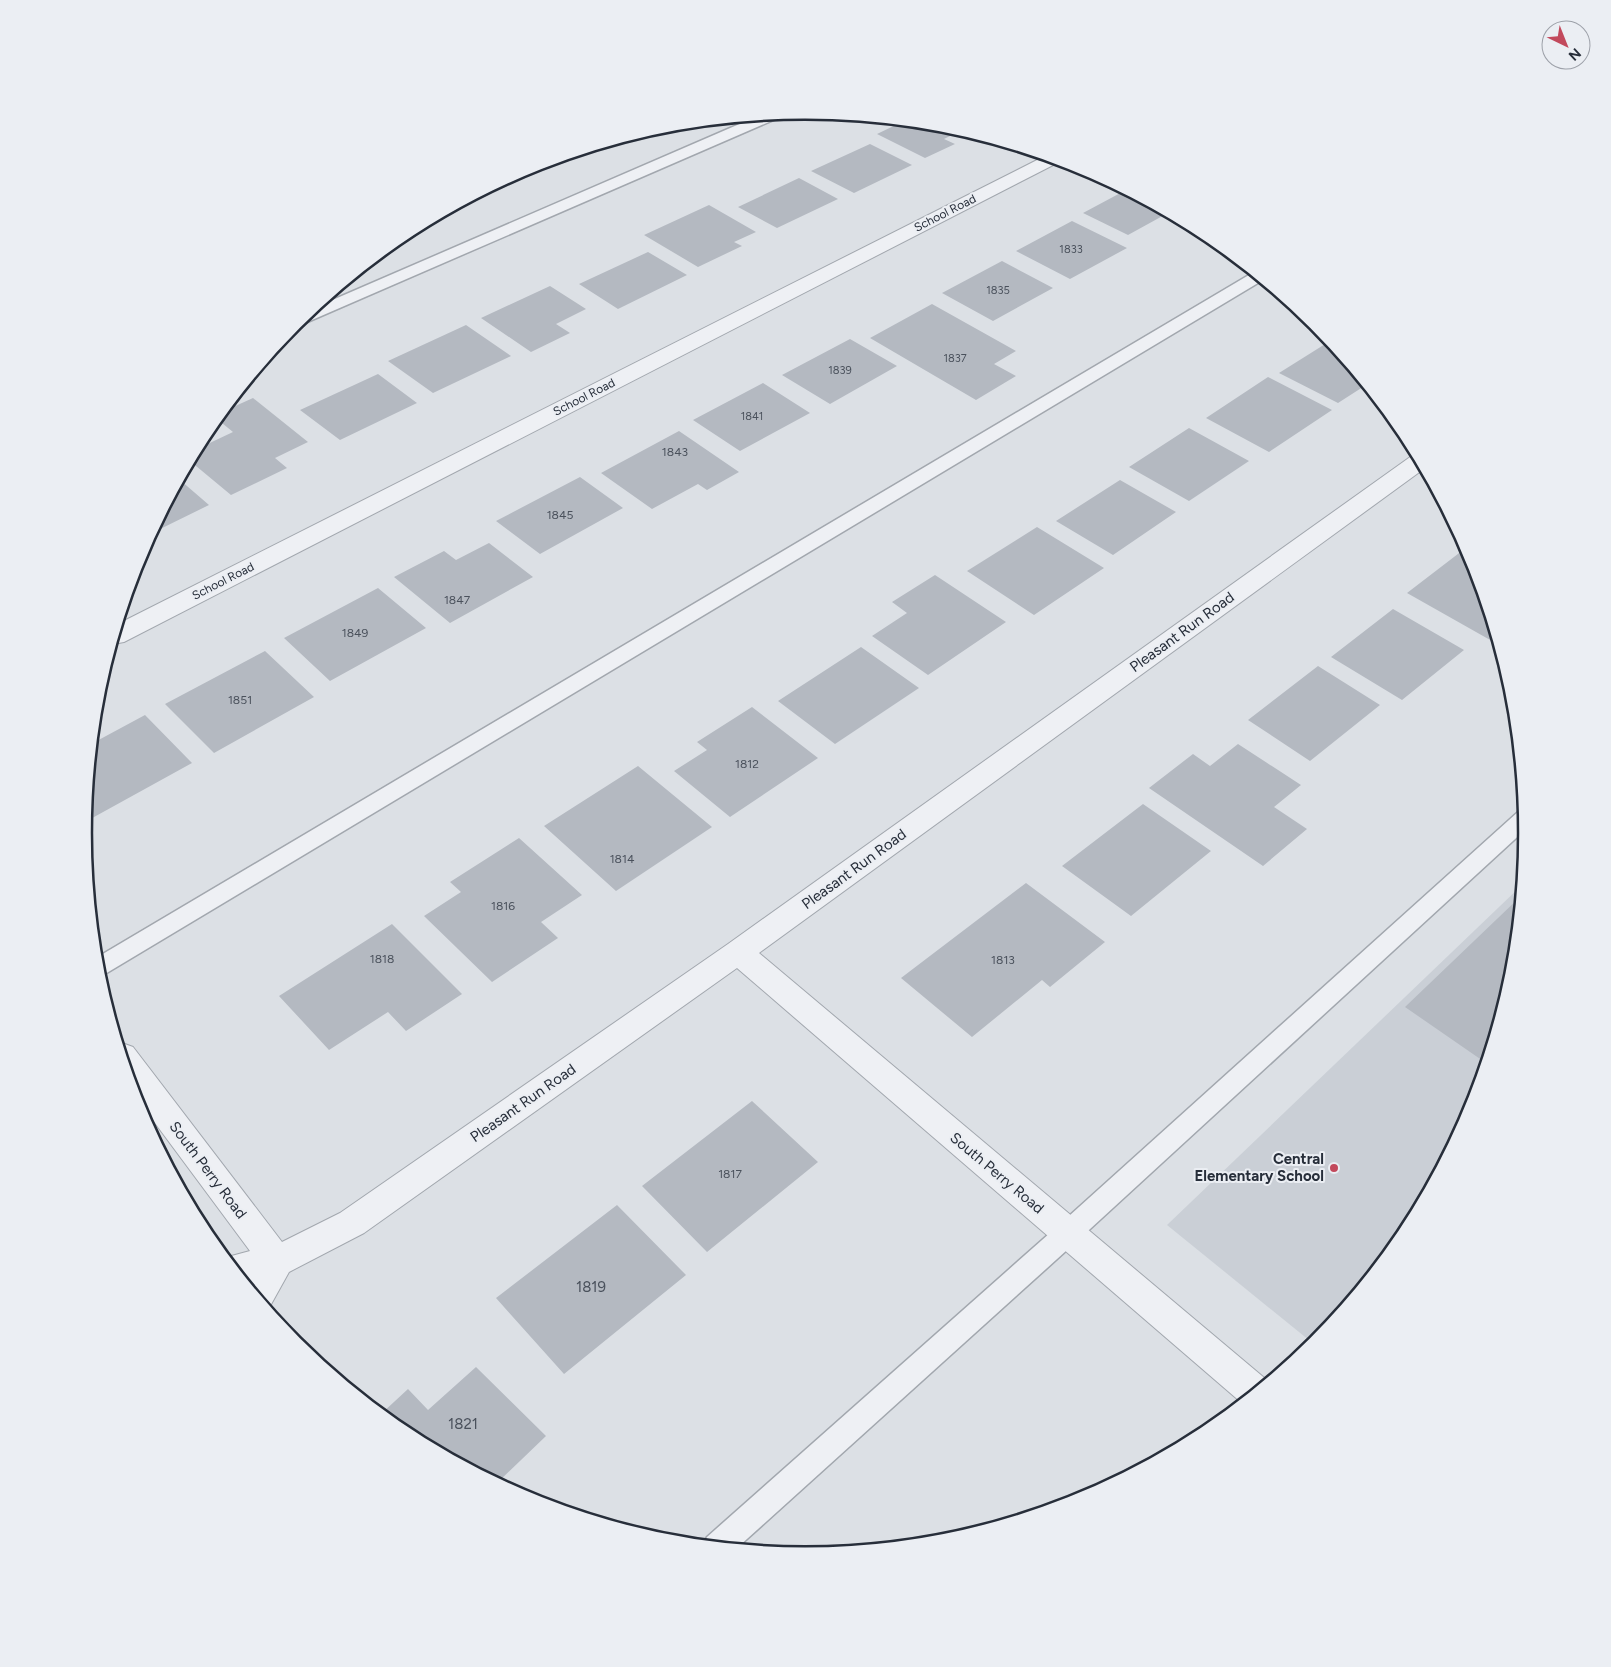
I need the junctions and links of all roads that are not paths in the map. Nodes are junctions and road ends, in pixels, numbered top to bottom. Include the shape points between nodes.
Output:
1 (756, 122) edge
2 (1046, 162) edge
3 (1253, 279) edge
4 (320, 311) edge
5 (1415, 464) edge
6 (122, 633) edge
7 (1518, 823) edge
8 (738, 952) junction
9 (105, 963) edge
10 (133, 1071) edge
11 (1068, 1233) junction
12 (276, 1261) junction
13 (240, 1268) edge
14 (260, 1293) edge
15 (1252, 1389) edge
16 (722, 1541) edge

1 - 4 lane
2 - 6 street, School Road
3 - 9 lane
5 - 8 street, Pleasant Run Road
7 - 11 lane
8 - 11 street, South Perry Road
8 - 12 street, Pleasant Run Road via 352,1223
10 - 12 street, South Perry Road
11 - 15 street, South Perry Road
11 - 16 lane
12 - 13 street, Pleasant Run Road
12 - 14 street

